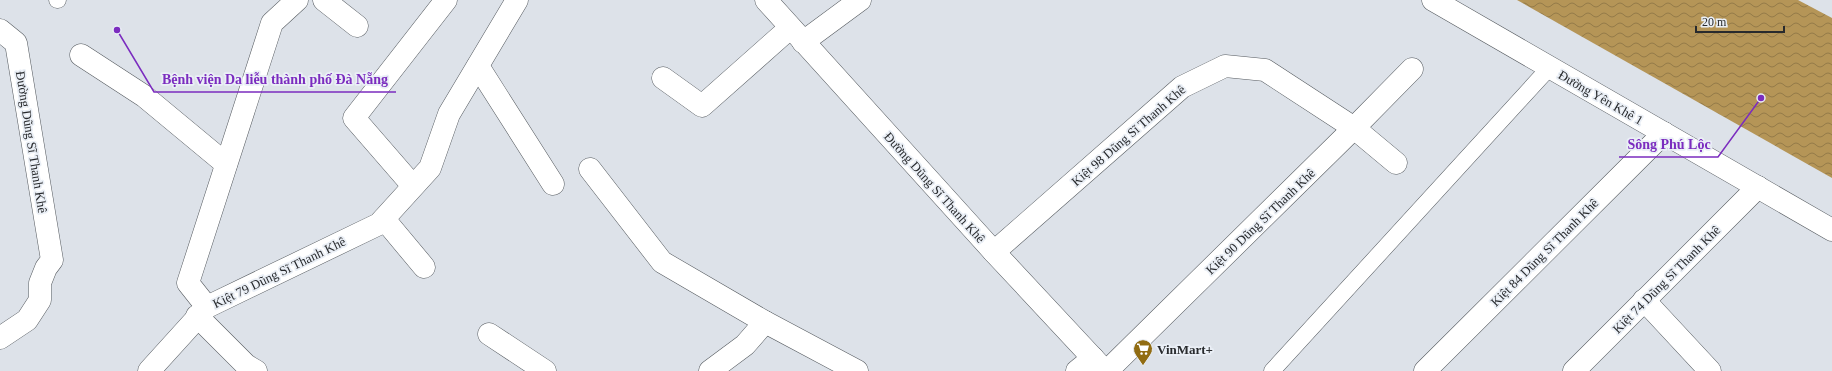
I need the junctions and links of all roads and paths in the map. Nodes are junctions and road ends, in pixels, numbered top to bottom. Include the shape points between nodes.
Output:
1 (297, 0) edge
2 (324, 0) edge
3 (446, 0) edge
4 (517, 0) edge
5 (766, 0) edge
6 (860, 0) edge
7 (1433, 0) edge
8 (357, 26) dead end
9 (0, 30) edge
10 (797, 35) junction
11 (82, 55) dead end
12 (478, 66) junction
13 (1550, 67) junction
14 (1412, 69) dead end
15 (663, 78) dead end
16 (1354, 128) junction
17 (1664, 133) junction
18 (1396, 163) dead end
19 (226, 164) junction
20 (590, 168) dead end
21 (553, 184) dead end
22 (413, 186) junction
23 (1758, 187) junction
24 (384, 218) junction
25 (1832, 230) edge
26 (994, 252) junction
27 (424, 267) dead end
28 (1644, 300) junction
29 (202, 311) junction
30 (765, 322) junction
31 (489, 334) dead end
32 (0, 338) edge
33 (1586, 367) edge
34 (1096, 368) edge
35 (149, 371) edge
36 (256, 371) edge
37 (545, 371) edge
38 (710, 371) edge
39 (857, 371) edge
40 (1272, 371) edge
41 (1425, 371) edge
42 (1710, 371) edge

1 - 19 street via 272,23
2 - 8 street
3 - 22 street via 354,118
4 - 12 street, Kiệt 79 Dũng Sĩ Thanh Khê
5 - 10 street, Đường Dũng Sĩ Thanh Khê
6 - 10 street
7 - 13 street, Đường Yên Khê 1
9 - 32 street, Đường Dũng Sĩ Thanh Khê via 16,43 52,260 40,283 40,300 27,320
10 - 15 street via 702,106
10 - 26 street, Đường Dũng Sĩ Thanh Khê
11 - 19 street via 144,96
12 - 21 street
12 - 22 street, Kiệt 79 Dũng Sĩ Thanh Khê via 449,114 430,168
13 - 17 street, Đường Yên Khê 1
13 - 40 lane
14 - 16 street, Kiệt 90 Dũng Sĩ Thanh Khê
16 - 18 street, Kiệt 98 Dũng Sĩ Thanh Khê
16 - 26 street, Kiệt 98 Dũng Sĩ Thanh Khê via 1265,70 1224,66 1182,86
16 - 34 street, Kiệt 90 Dũng Sĩ Thanh Khê
17 - 23 street, Đường Yên Khê 1
17 - 41 street, Kiệt 84 Dũng Sĩ Thanh Khê
19 - 29 street via 188,283
20 - 30 street via 662,262
22 - 24 street, Kiệt 79 Dũng Sĩ Thanh Khê
23 - 25 street, Đường Yên Khê 1
23 - 28 street, Kiệt 74 Dũng Sĩ Thanh Khê
24 - 27 street
24 - 29 street, Kiệt 79 Dũng Sĩ Thanh Khê via 378,224
26 - 34 street, Đường Dũng Sĩ Thanh Khê
28 - 33 street, Kiệt 74 Dũng Sĩ Thanh Khê
28 - 42 street
29 - 35 street, Kiệt 79 Dũng Sĩ Thanh Khê
29 - 36 street via 246,365
30 - 38 street via 744,345
30 - 39 street
31 - 37 street

